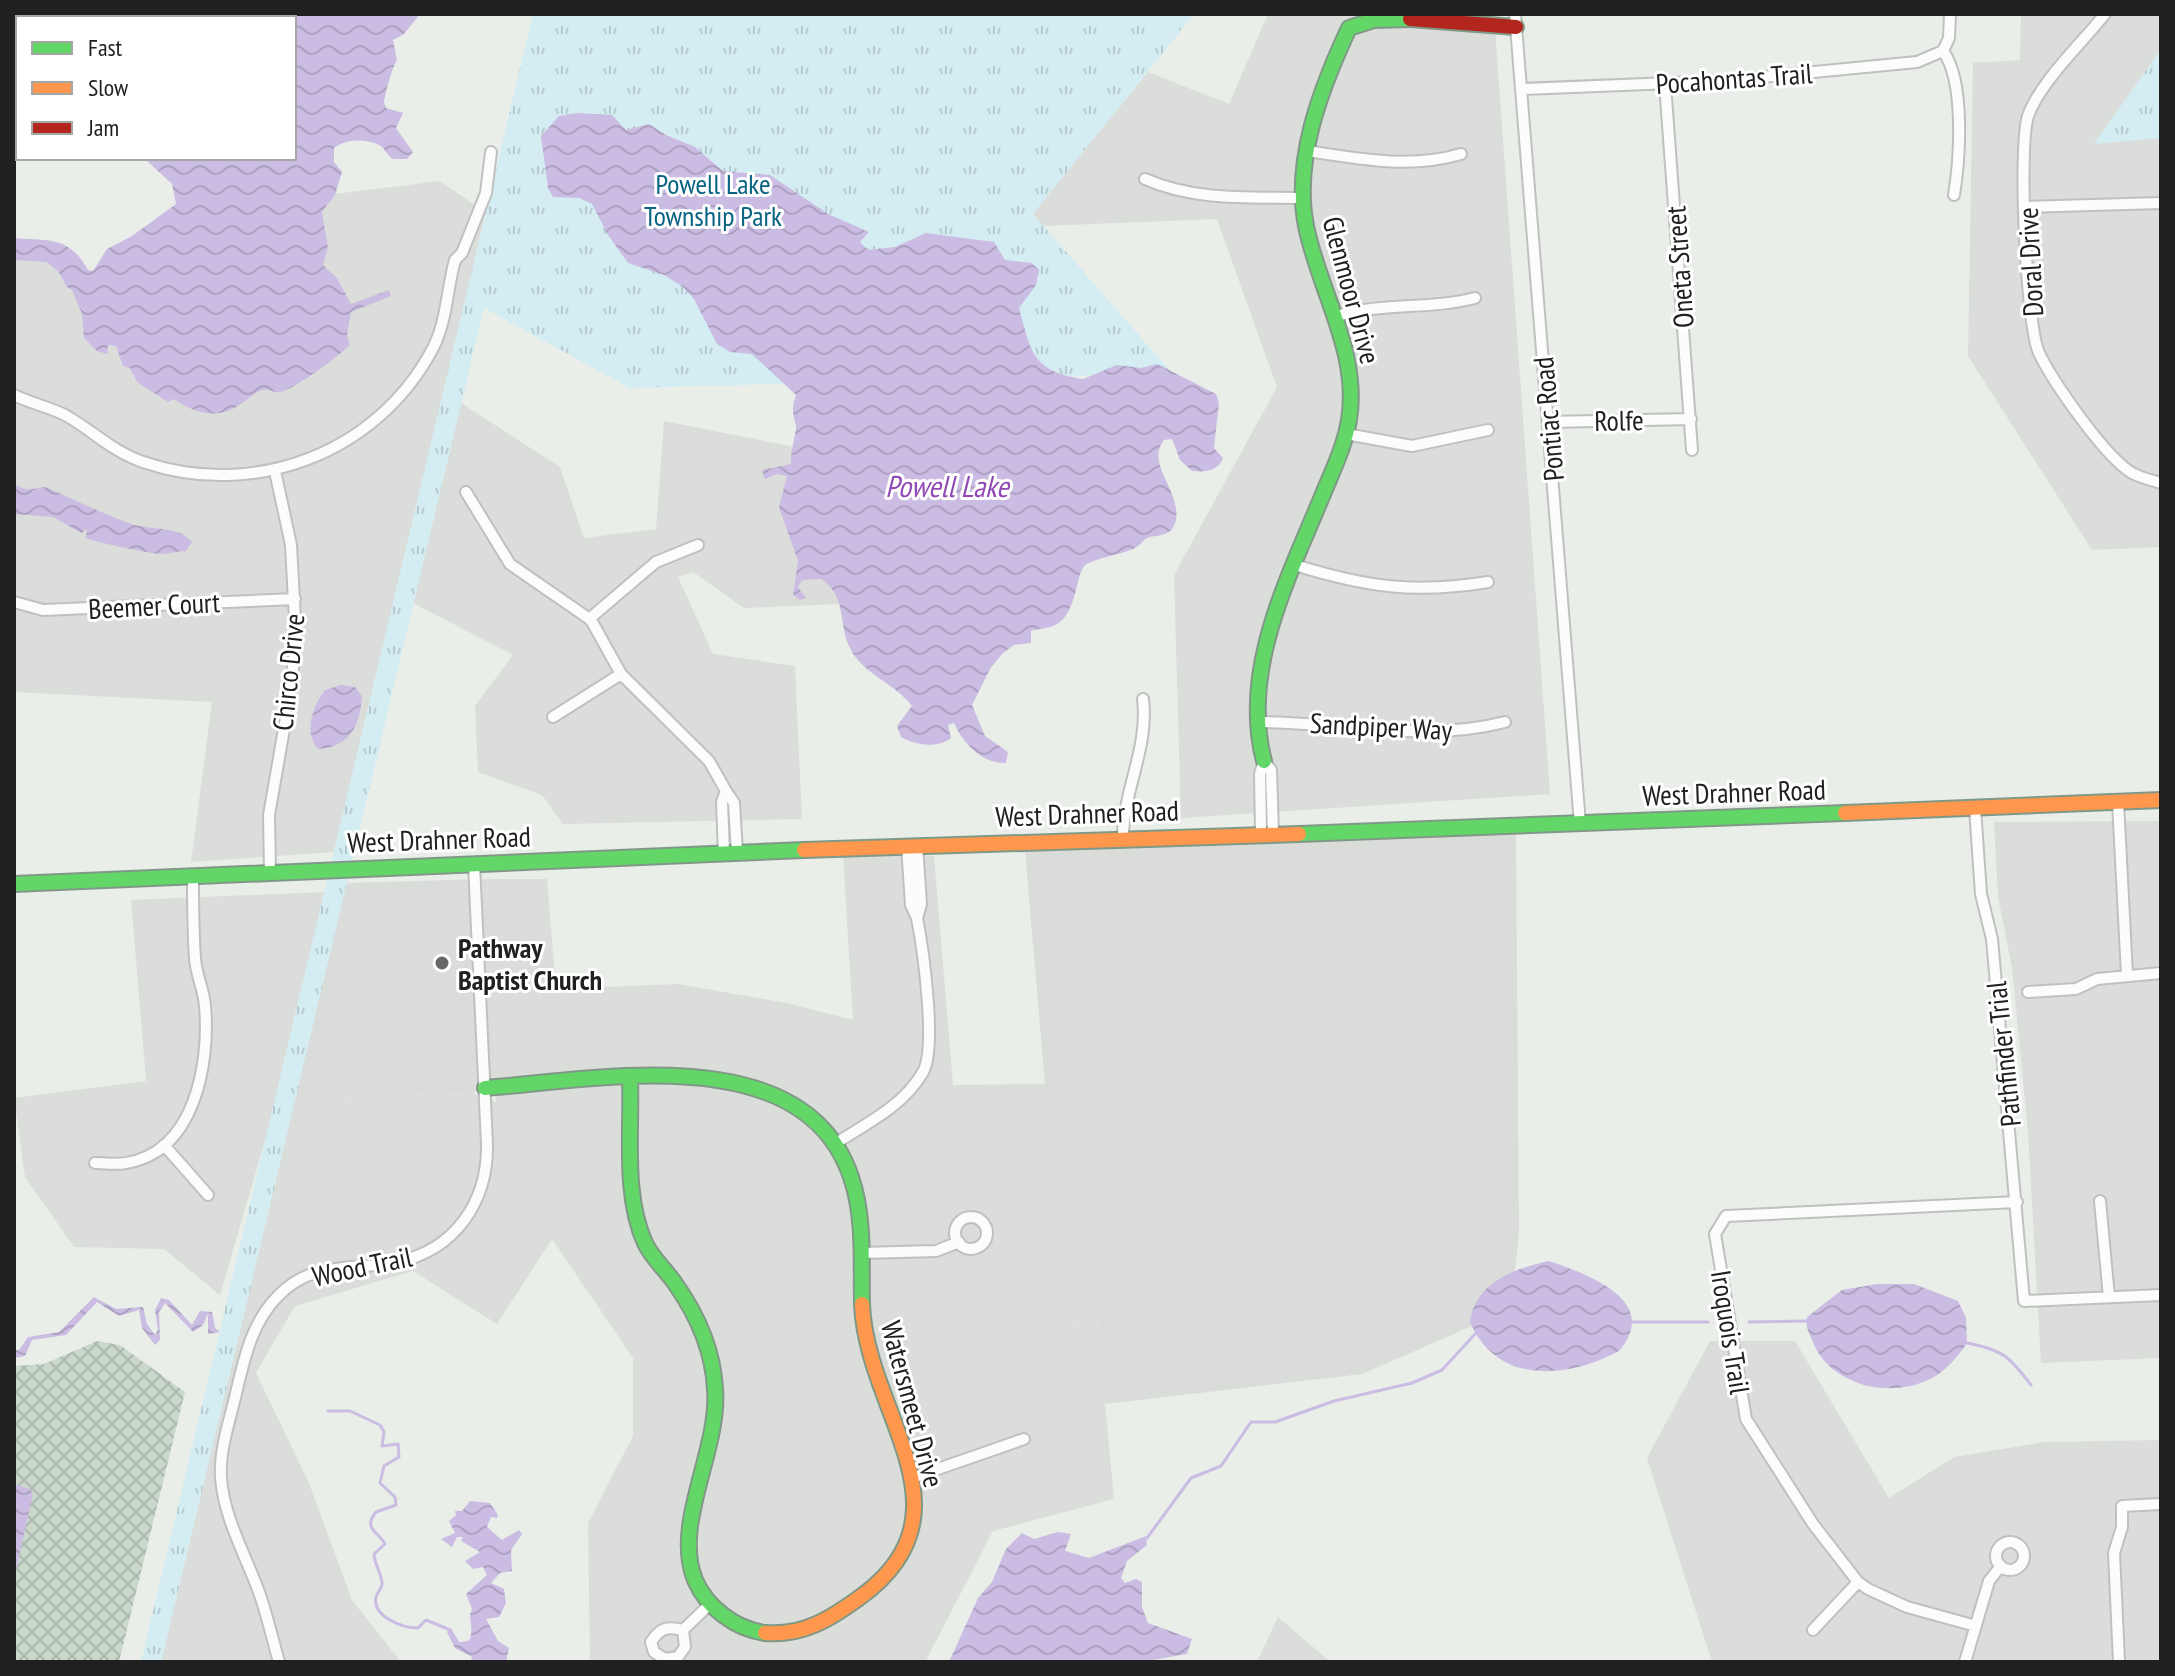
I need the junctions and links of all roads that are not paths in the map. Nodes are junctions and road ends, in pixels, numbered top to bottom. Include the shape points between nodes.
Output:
1 (1950, 14) edge
2 (2105, 14) edge
3 (1465, 17) edge
4 (1516, 20) edge
5 (1943, 51) junction
6 (1665, 84) junction
7 (1521, 89) junction
8 (1307, 151) junction
9 (491, 152) dead end
10 (1461, 154) dead end
11 (1145, 179) dead end
12 (1954, 195) dead end
13 (1302, 198) junction
14 (2161, 203) edge
15 (2026, 207) junction
16 (1475, 298) dead end
17 (1334, 317) junction
18 (14, 395) edge
19 (1691, 419) junction
20 (1548, 422) junction
21 (1488, 430) dead end
22 (1346, 434) junction
23 (1692, 450) dead end
24 (275, 471) junction
25 (2161, 483) edge
26 (466, 492) dead end
27 (698, 545) dead end
28 (1295, 565) junction
29 (1488, 582) dead end
30 (295, 599) junction
31 (14, 602) edge
32 (589, 619) junction
33 (621, 674) junction
34 (1143, 699) dead end
35 (553, 717) dead end
36 (1256, 722) junction
37 (1505, 722) dead end
38 (1264, 761) joint
39 (2161, 800) edge
40 (2118, 802) junction
41 (1975, 808) junction
42 (1580, 824) junction
43 (1267, 833) junction
44 (1123, 838) junction
45 (912, 845) junction
46 (730, 852) junction
47 (474, 864) junction
48 (270, 874) junction
49 (193, 877) junction
50 (14, 884) edge
51 (2161, 973) edge
52 (2127, 975) junction
53 (2028, 992) dead end
54 (630, 1080) junction
55 (485, 1088) junction
56 (164, 1145) junction
57 (833, 1145) junction
58 (95, 1163) dead end
59 (208, 1195) dead end
60 (2100, 1201) dead end
61 (2017, 1202) junction
62 (959, 1242) dead end
63 (861, 1253) junction
64 (2161, 1295) edge
65 (2109, 1297) junction
66 (1024, 1439) dead end
67 (912, 1478) junction
68 (2161, 1504) edge
69 (2001, 1566) dead end
70 (1858, 1582) junction
71 (709, 1605) junction
72 (1976, 1626) junction
73 (683, 1630) dead end
74 (1813, 1630) dead end
75 (279, 1662) edge
76 (1965, 1662) edge
77 (2119, 1662) edge

1 - 5 street
2 - 15 street, Doral Drive via 2028,115
3 - 4 street, Glenmoor Drive via 1477,27
3 - 8 street, Glenmoor Drive via 1363,22 1349,28
4 - 7 street, Pontiac Road
5 - 6 street, Pocahontas Trail via 1917,62
5 - 12 street via 1957,91
6 - 7 street, Pocahontas Trail
6 - 19 street, Oneta Street
7 - 20 street, Pontiac Road
8 - 10 street via 1397,162
8 - 13 street, Glenmoor Drive
9 - 24 street via 486,193 455,260 438,336 419,369 376,420 356,435 326,453
11 - 13 street via 1194,196
13 - 17 street, Glenmoor Drive
14 - 15 street
15 - 25 street, Doral Drive via 2038,351 2117,461
16 - 17 street via 1444,306 1376,307
17 - 22 street, Glenmoor Drive via 1350,370
18 - 24 street via 63,414 143,462 204,475
19 - 20 street, Rolfe
19 - 23 street, Oneta Street
20 - 42 street, Pontiac Road
21 - 22 street via 1412,446
22 - 28 street, Glenmoor Drive
24 - 30 street, Chirco Drive via 291,545
26 - 32 street via 510,564
27 - 32 street via 656,562
28 - 29 street via 1390,589
28 - 36 street, Glenmoor Drive via 1267,642
30 - 31 street, Beemer Court via 43,610
30 - 48 street, Chirco Drive via 291,689 269,815
32 - 33 street
33 - 35 street
33 - 46 street via 709,761 734,803
34 - 44 street via 1145,730 1123,812
36 - 37 street, Sandpiper Way via 1437,731
36 - 38 street, Glenmoor Drive
38 - 43 street, Glenmoor Drive via 1271,770
39 - 40 street, West Drahner Road
40 - 41 street, West Drahner Road
40 - 52 street
41 - 42 street, West Drahner Road
41 - 61 street, Pathfinder Trial
42 - 43 street, West Drahner Road
43 - 44 street, West Drahner Road
44 - 45 street, West Drahner Road
45 - 46 street, West Drahner Road
45 - 57 street via 921,904 917,918 929,1046 925,1069 891,1108
46 - 47 street, West Drahner Road
47 - 48 street, West Drahner Road
47 - 55 street, Wood Trail
48 - 49 street, West Drahner Road
49 - 50 street, West Drahner Road
49 - 56 street via 195,958 205,1006 201,1079 192,1106
51 - 52 street
52 - 53 street via 2097,979 2076,989
54 - 55 street, Watersmeet Drive
54 - 57 street, Watersmeet Drive via 747,1082 805,1114
54 - 71 street via 637,1213 645,1243 698,1319 711,1358 716,1393 713,1441 688,1540 693,1577
55 - 75 street, Wood Trail via 485,1180 470,1215 457,1230 439,1246 398,1262 327,1268 301,1279 259,1319 246,1353 221,1481
56 - 58 street via 127,1163
56 - 59 street
57 - 63 street, Watersmeet Drive via 850,1174 860,1213
60 - 65 street
61 - 65 street, Pathfinder Trial via 2024,1301
61 - 70 street, Iroquois Trail via 1726,1216 1716,1228 1746,1419 1813,1524
62 - 63 street via 936,1251
63 - 67 street, Watersmeet Drive via 864,1338
64 - 65 street
66 - 67 street
67 - 71 street, Watersmeet Drive via 915,1521 902,1557 817,1626 784,1635 758,1632
68 - 77 street via 2122,1506 2114,1553
69 - 72 street via 1989,1581
70 - 72 street, Iroquois Trail via 1907,1607
70 - 74 street
71 - 73 street
72 - 76 street

